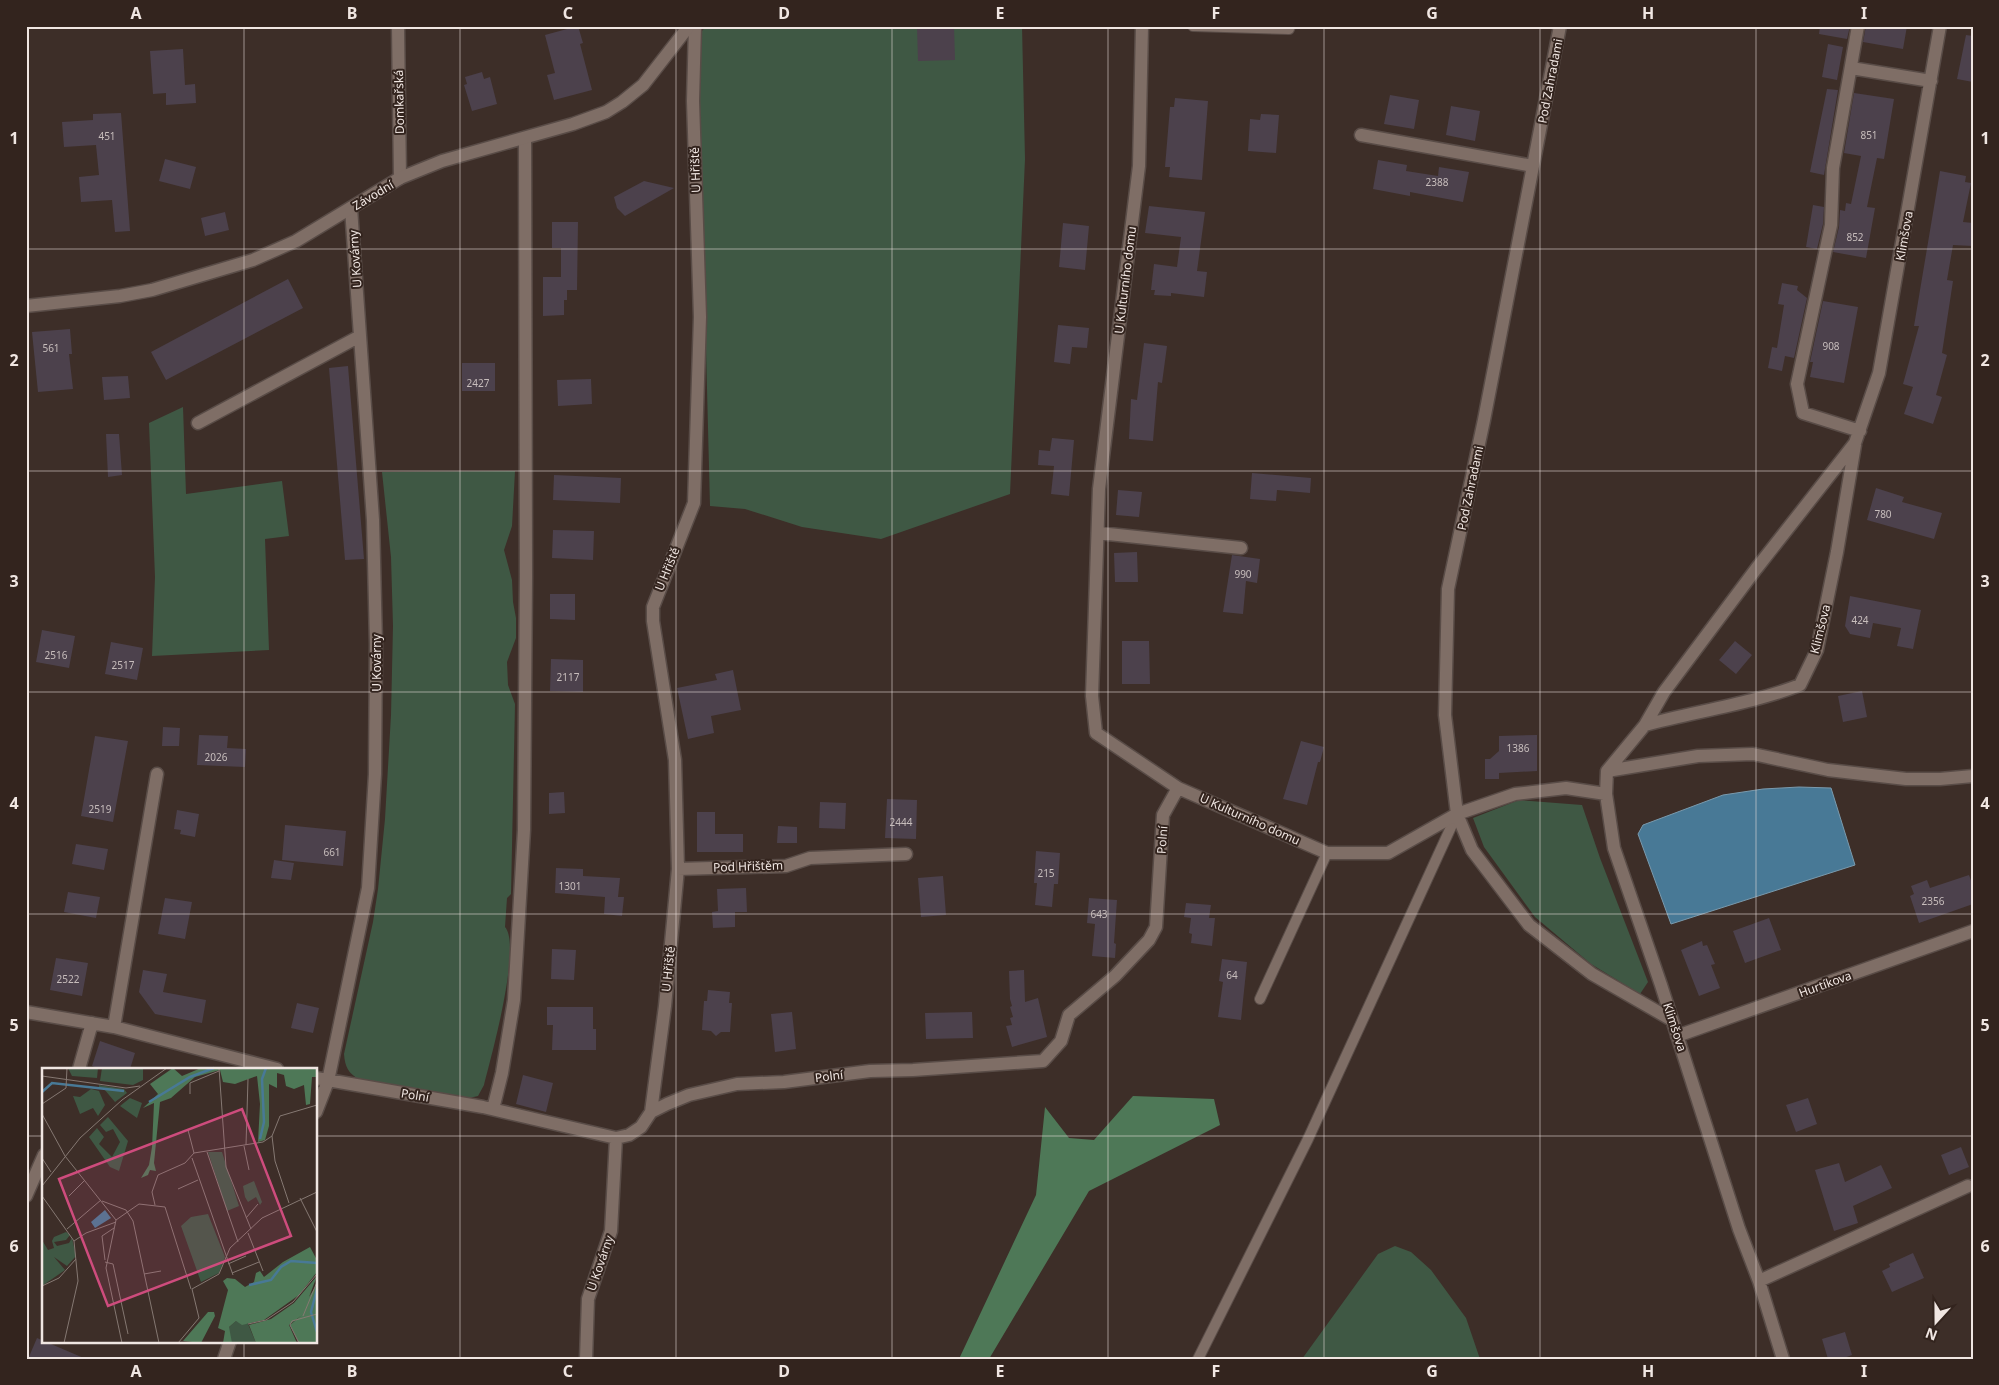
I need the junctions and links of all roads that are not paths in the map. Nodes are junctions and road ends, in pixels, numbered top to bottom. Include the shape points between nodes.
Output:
1 (398, 26) edge
2 (689, 26) edge
3 (694, 26) edge
4 (1142, 26) edge
5 (1193, 26) edge
6 (1290, 26) edge
7 (1560, 26) edge
8 (1858, 26) edge
9 (1940, 26) edge
10 (1851, 68) junction
11 (1931, 81) junction
12 (1361, 135) dead end
13 (525, 138) junction
14 (1533, 166) junction
15 (400, 178) junction
16 (351, 208) junction
17 (26, 306) edge
18 (360, 336) junction
19 (198, 423) dead end
20 (1860, 430) junction
21 (1856, 443) junction
22 (1099, 533) junction
23 (1241, 548) dead end
24 (1645, 724) junction
25 (1607, 771) junction
26 (157, 774) dead end
27 (1973, 776) edge
28 (1178, 788) junction
29 (1606, 794) junction
30 (1457, 814) junction
31 (1327, 853) junction
32 (906, 854) dead end
33 (678, 869) junction
34 (1973, 931) edge
35 (1260, 999) dead end
36 (26, 1012) edge
37 (1672, 1020) junction
38 (92, 1023) junction
39 (114, 1027) junction
40 (1677, 1036) junction
41 (79, 1068) edge
42 (273, 1068) edge
43 (322, 1080) edge
44 (318, 1101) edge
45 (493, 1109) junction
46 (651, 1112) junction
47 (616, 1138) junction
48 (42, 1160) edge
49 (1968, 1186) dead end
50 (26, 1196) edge
51 (1759, 1281) junction
52 (230, 1342) edge
53 (224, 1359) edge
54 (586, 1359) edge
55 (1198, 1359) edge
56 (1783, 1359) edge

1 - 15 street, Domkařská
2 - 13 street, Závodní via 643,85 622,102 591,119
3 - 33 street, U Hřiště via 693,101 700,317 694,502 653,607 676,760
4 - 22 street, U Kulturního domu via 1139,166 1099,489
5 - 6 lane via 1289,29
7 - 14 street, Pod Zahradami
8 - 10 street
9 - 11 street, Klimšova
10 - 11 street
10 - 20 street via 1833,168 1831,225 1797,384 1803,413
11 - 20 street, Klimšova via 1879,373
12 - 14 street
13 - 15 street, Závodní via 442,160
13 - 45 street via 524,830 514,1000
14 - 30 street, Pod Zahradami via 1448,589 1446,715
15 - 16 street, Závodní
16 - 17 street, Závodní via 274,252 206,274 120,296
16 - 18 street, U Kovárny
18 - 19 street
18 - 43 street, U Kovárny via 373,520 375,774 368,888
20 - 21 street, Klimšova
21 - 24 street, Klimšova via 1756,569 1664,692
21 - 24 street, Klimšova via 1817,650 1800,684 1771,696
22 - 23 street
22 - 28 street, U Kulturního domu via 1092,696 1096,733
24 - 25 street, Klimšova
25 - 27 street via 1698,756 1753,754 1828,770 1898,778
25 - 29 street, Klimšova
26 - 39 street
28 - 31 street, U Kulturního domu
28 - 46 street, Polní via 1163,816 1156,927 1149,940 1115,976 1069,1015 1061,1041 1043,1061 870,1071 784,1082 737,1084 689,1096
29 - 30 street, U Kulturního domu via 1566,788 1515,794
29 - 37 street, Klimšova via 1614,848
30 - 31 street, U Kulturního domu via 1388,853
30 - 37 street, Pod Zahradami via 1472,850 1529,925 1592,974
30 - 55 lane via 1308,1140
31 - 35 lane
32 - 33 street, Pod Hřištěm via 810,858 786,866
33 - 46 street, U Hřiště
34 - 40 street, Hurtíkova
36 - 38 street
37 - 40 street, Klimšova
38 - 39 street
38 - 41 street
39 - 42 street
40 - 51 street, Klimšova via 1739,1230
43 - 44 street, U Kovárny
43 - 45 street, Polní
45 - 47 street, Polní
46 - 47 street, Polní via 641,1127
47 - 54 street, U Kovárny via 611,1231 588,1299
48 - 50 street
49 - 51 street
51 - 56 street, Klimšova
52 - 53 street

